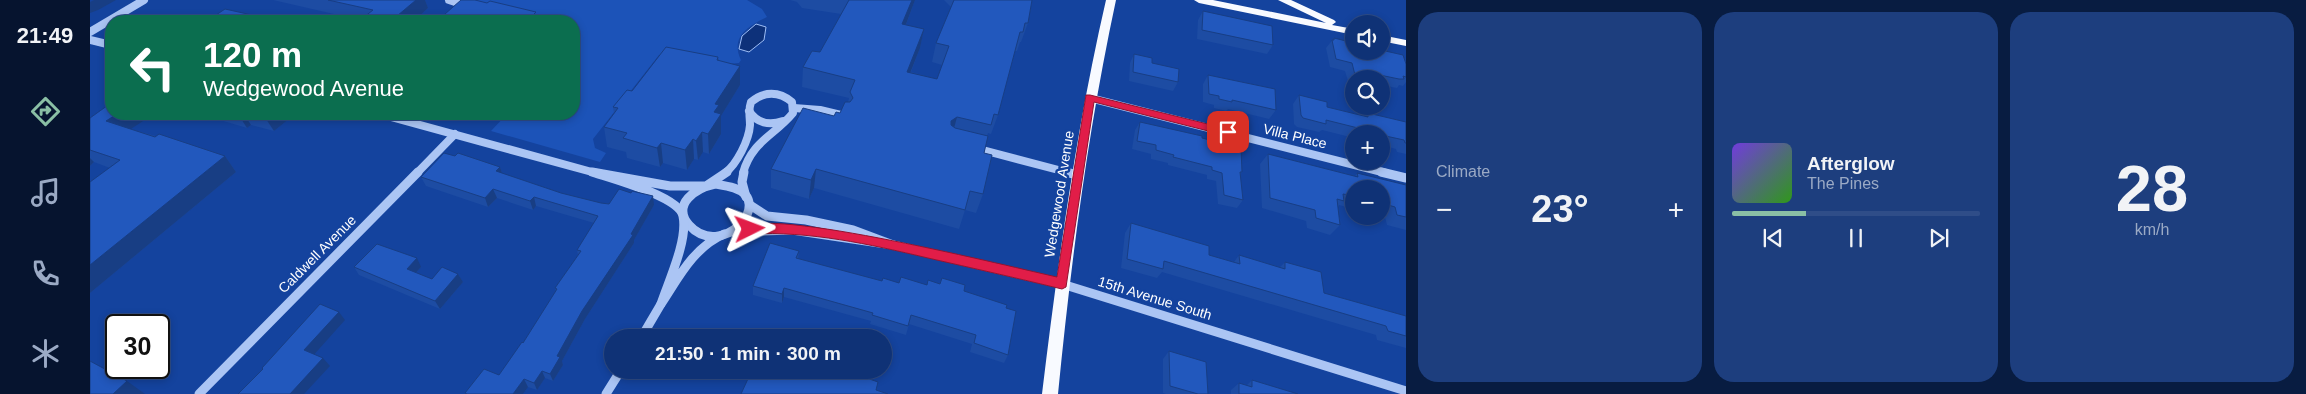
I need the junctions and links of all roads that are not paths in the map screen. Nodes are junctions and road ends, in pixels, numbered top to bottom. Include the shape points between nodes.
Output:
1 (144, 0) edge
2 (449, 0) edge
3 (1111, 0) edge
4 (1200, 0) edge
5 (1283, 0) edge
6 (467, 3) edge
7 (457, 10) edge
8 (119, 15) edge
9 (105, 23) edge
10 (1345, 28) edge
11 (1345, 30) edge
12 (90, 32) edge
13 (90, 40) edge
14 (1390, 40) edge
15 (1406, 43) edge
16 (105, 44) edge
17 (1090, 98) junction
18 (749, 108) junction
19 (794, 108) junction
20 (845, 116) edge
21 (789, 118) junction
22 (402, 120) edge
23 (455, 134) junction
24 (970, 146) edge
25 (592, 172) junction
26 (1078, 175) junction
27 (1406, 178) edge
28 (706, 186) junction
29 (748, 202) junction
30 (684, 214) junction
31 (728, 233) junction
32 (893, 245) junction
33 (1062, 284) junction
34 (661, 304) junction
35 (646, 329) edge
36 (615, 379) edge
37 (1406, 391) edge
38 (199, 394) edge
39 (606, 394) edge
40 (1050, 394) edge

1 - 8 street
2 - 6 street
3 - 17 main road, Wedgewood Avenue
4 - 11 main road
5 - 10 main road
6 - 7 street
9 - 12 street
13 - 16 street
14 - 15 main road
17 - 26 main road, Wedgewood Avenue
17 - 27 street, Villa Place
18 - 19 street via 754,99 764,94 778,94 790,100
18 - 21 street via 753,117 766,123 780,123
18 - 28 street via 750,126 742,151 729,170
19 - 20 street
19 - 21 street
21 - 29 street via 762,140 748,161 741,185
22 - 23 street
23 - 25 street
23 - 38 street, Caldwell Avenue
24 - 26 street
25 - 28 street via 670,186
25 - 30 street via 662,196 676,204
26 - 33 main road, Wedgewood Avenue
28 - 29 street via 732,187
28 - 30 street via 689,196 684,204
29 - 31 street via 750,212 745,222
29 - 32 street, 15th Avenue South via 767,216 853,230
30 - 31 street via 697,230 710,235
30 - 34 street via 682,247
31 - 32 street, 15th Avenue South via 764,228 795,229
31 - 34 street via 711,239 698,250
32 - 33 street, 15th Avenue South
33 - 37 street, 15th Avenue South
33 - 40 main road, Wedgewood Avenue
34 - 35 street
36 - 39 street

